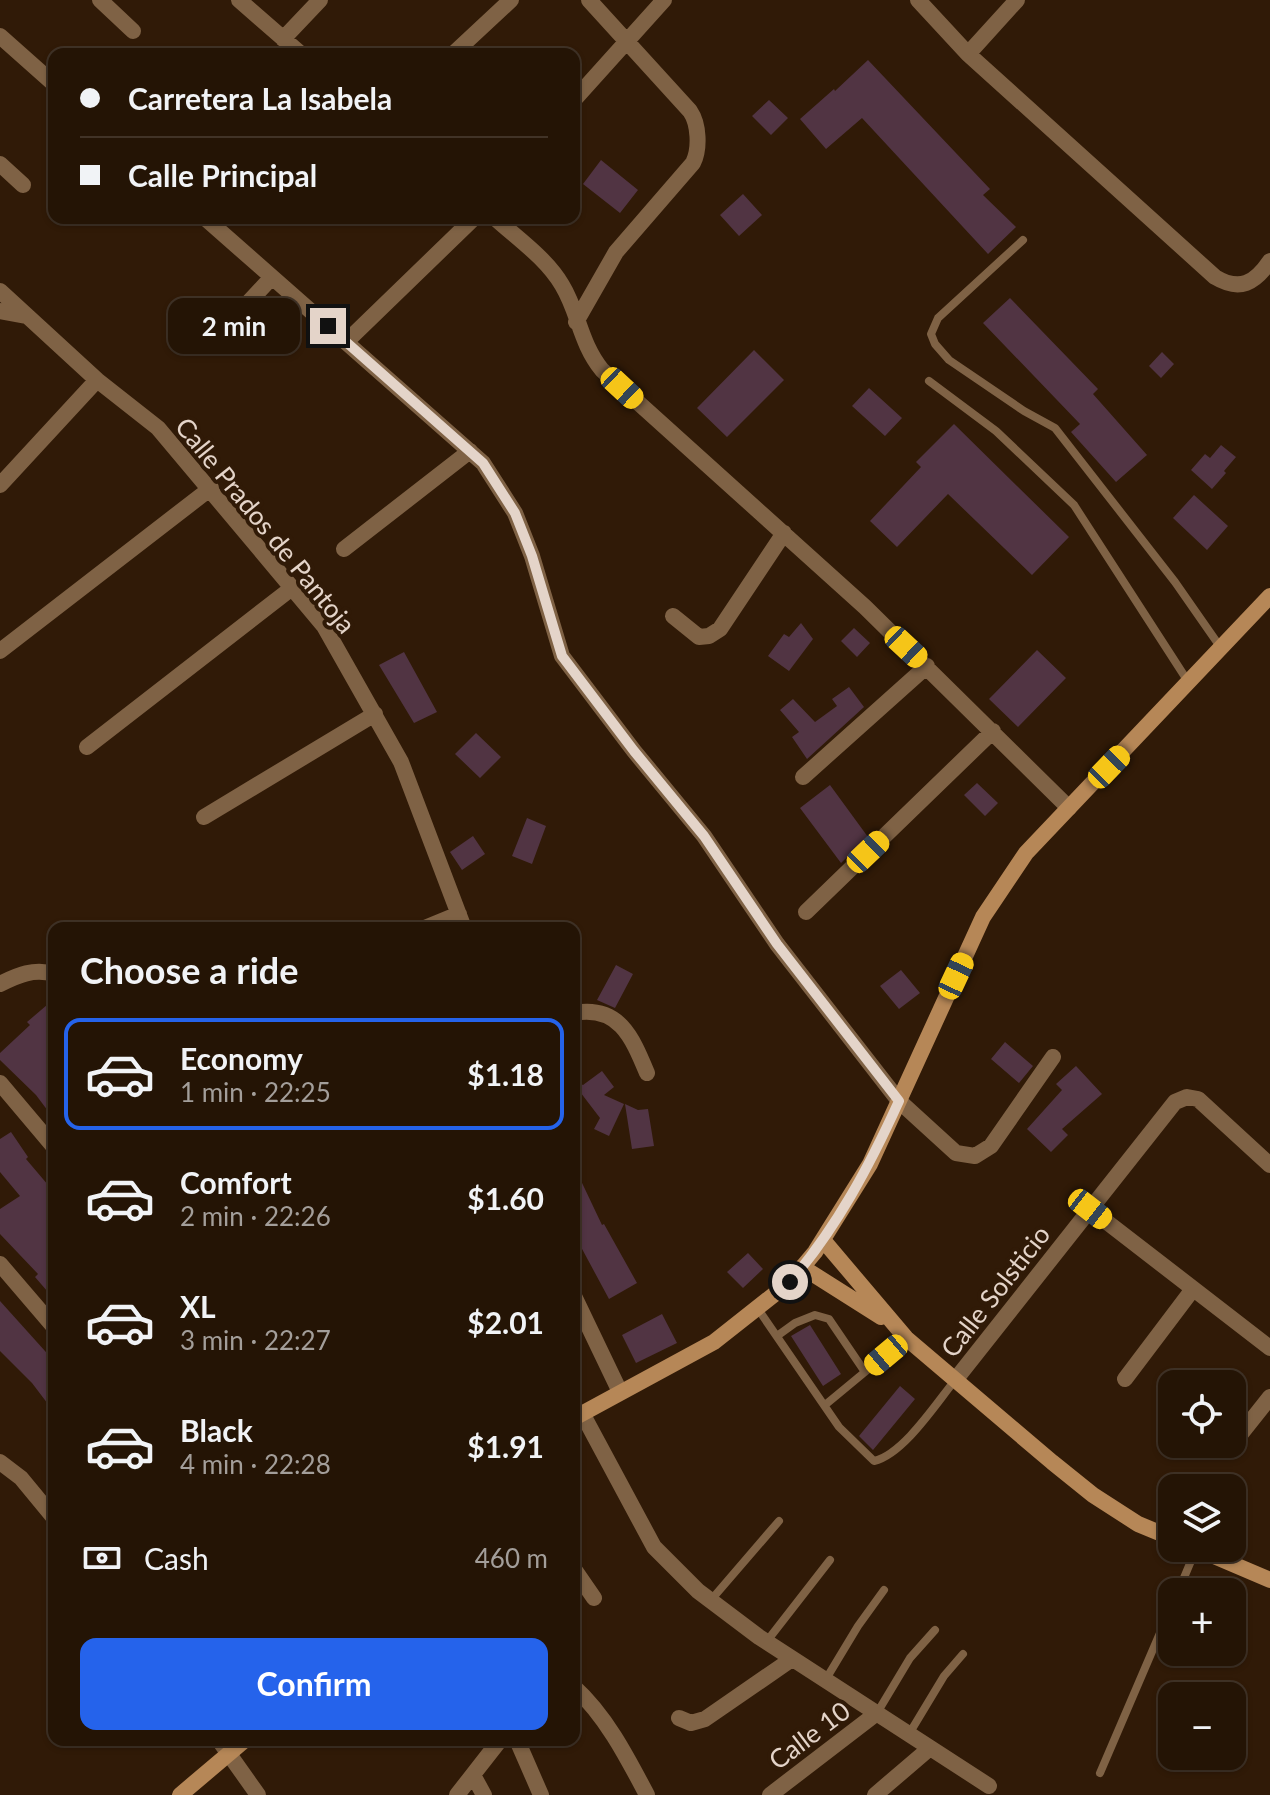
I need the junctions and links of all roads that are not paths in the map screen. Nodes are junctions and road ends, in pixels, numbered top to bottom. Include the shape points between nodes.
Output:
1 (100, 0) edge
2 (239, 0) edge
3 (320, 0) edge
4 (511, 0) edge
5 (589, 0) edge
6 (664, 0) edge
7 (918, 0) edge
8 (1017, 0) edge
9 (133, 31) dead end
10 (0, 36) edge
11 (283, 39) junction
12 (627, 41) junction
13 (294, 48) edge
14 (459, 48) edge
15 (968, 54) junction
16 (48, 79) edge
17 (580, 93) edge
18 (0, 164) edge
19 (23, 185) dead end
20 (212, 224) edge
21 (468, 224) edge
22 (502, 224) edge
23 (1023, 240) dead end
24 (1270, 261) edge
25 (272, 277) junction
26 (0, 291) edge
27 (0, 311) edge
28 (28, 317) junction
29 (576, 322) junction
30 (346, 342) junction
31 (207, 347) dead end
32 (97, 380) junction
33 (929, 381) dead end
34 (470, 451) junction
35 (1, 481) edge
36 (211, 488) junction
37 (784, 533) junction
38 (344, 549) dead end
39 (292, 588) junction
40 (1270, 596) edge
41 (673, 616) dead end
42 (1222, 649) junction
43 (0, 651) edge
44 (927, 666) junction
45 (1190, 683) junction
46 (375, 714) junction
47 (993, 731) junction
48 (87, 747) dead end
49 (803, 777) dead end
50 (1069, 808) junction
51 (204, 817) dead end
52 (806, 912) dead end
53 (462, 921) edge
54 (48, 972) edge
55 (0, 984) edge
56 (580, 1012) edge
57 (1053, 1057) dead end
58 (647, 1073) dead end
59 (0, 1083) edge
60 (899, 1101) junction
61 (48, 1140) edge
62 (1270, 1165) edge
63 (1090, 1209) junction
64 (823, 1240) junction
65 (0, 1264) edge
66 (802, 1267) junction
67 (1193, 1289) junction
68 (580, 1309) edge
69 (758, 1309) junction
70 (48, 1320) edge
71 (901, 1332) junction
72 (777, 1336) junction
73 (1270, 1348) edge
74 (865, 1372) junction
75 (956, 1379) junction
76 (1125, 1379) dead end
77 (620, 1392) junction
78 (1270, 1397) edge
79 (825, 1405) junction
80 (580, 1415) edge
81 (580, 1419) edge
82 (1246, 1427) edge
83 (0, 1462) edge
84 (48, 1511) edge
85 (779, 1521) dead end
86 (1158, 1532) edge
87 (830, 1560) dead end
88 (1228, 1562) edge
89 (580, 1578) edge
90 (1270, 1580) edge
91 (884, 1590) dead end
92 (594, 1598) dead end
93 (711, 1601) junction
94 (935, 1630) dead end
95 (1158, 1638) edge
96 (766, 1642) junction
97 (963, 1654) dead end
98 (792, 1659) junction
99 (825, 1680) junction
100 (580, 1692) edge
101 (877, 1713) junction
102 (679, 1718) dead end
103 (909, 1734) junction
104 (223, 1746) edge
105 (238, 1746) edge
106 (495, 1746) edge
107 (520, 1746) edge
108 (930, 1748) junction
109 (229, 1754) junction
110 (1100, 1773) dead end
111 (473, 1775) junction
112 (180, 1795) edge
113 (258, 1795) edge
114 (457, 1795) edge
115 (484, 1795) edge
116 (541, 1795) edge
117 (647, 1795) edge
118 (770, 1795) edge
119 (875, 1795) edge
120 (970, 1795) edge

1 - 9 street
2 - 11 street
3 - 11 street
4 - 14 street
5 - 12 street
6 - 12 street
7 - 15 street
8 - 15 street
10 - 16 street
11 - 13 street
12 - 17 street
12 - 29 street via 694,116 697,154 616,252
15 - 24 street via 1215,277 1239,285 1252,280
18 - 19 street
20 - 25 street
21 - 30 street
22 - 29 street via 551,267
23 - 42 lane via 938,318 931,334 935,344 949,360 1055,428
25 - 30 street
25 - 31 street
26 - 28 street, Calle Prados de Pantoja
27 - 28 street
28 - 32 street, Calle Prados de Pantoja
29 - 37 street via 602,370
30 - 34 street
32 - 35 street
32 - 36 street, Calle Prados de Pantoja via 158,428
33 - 45 lane via 996,431 1074,505
34 - 38 street
34 - 60 street via 515,513 562,656 704,836 777,944
36 - 39 street, Calle Prados de Pantoja
36 - 43 street
37 - 41 street via 720,629 699,637
37 - 44 street
39 - 46 street, Calle Prados de Pantoja via 324,626
39 - 48 street
40 - 42 main road
42 - 45 main road
44 - 47 street
44 - 49 street
45 - 50 main road
46 - 51 street
46 - 53 street, Calle Prados de Pantoja via 401,762
47 - 50 street
47 - 52 street
50 - 60 main road via 1026,853 983,917
54 - 55 street via 39,970
56 - 58 street via 593,1010 619,1022
57 - 60 street via 991,1146 975,1156 956,1153
59 - 61 street
60 - 64 main road via 870,1164
62 - 63 street, Calle Solsticio via 1210,1108 1187,1097 1175,1102
63 - 67 street
63 - 75 street, Calle Solsticio
64 - 66 main road
64 - 71 main road
65 - 70 street
66 - 69 main road
66 - 71 main road
67 - 73 street
67 - 76 street
68 - 77 street
69 - 72 lane
69 - 77 main road via 714,1342
71 - 74 lane
71 - 75 main road
72 - 74 lane via 815,1315 829,1319
72 - 79 lane
74 - 79 lane
75 - 79 lane via 915,1430 874,1461
75 - 86 main road via 1093,1495
77 - 80 main road
78 - 82 street
81 - 93 street via 654,1547
83 - 84 street
85 - 93 lane
87 - 96 lane
88 - 90 main road
89 - 92 street
91 - 99 lane
93 - 96 street
94 - 101 lane via 910,1658
95 - 110 lane
96 - 98 street
97 - 103 lane
98 - 99 street
98 - 102 street via 705,1719 691,1723
99 - 101 street
100 - 117 street via 608,1727
101 - 103 street
101 - 118 street, Calle 10
103 - 108 street
104 - 109 street
105 - 109 main road
106 - 111 street
107 - 116 street
108 - 119 street
108 - 120 street via 986,1784
109 - 112 main road
109 - 113 street
111 - 114 street
111 - 115 street

